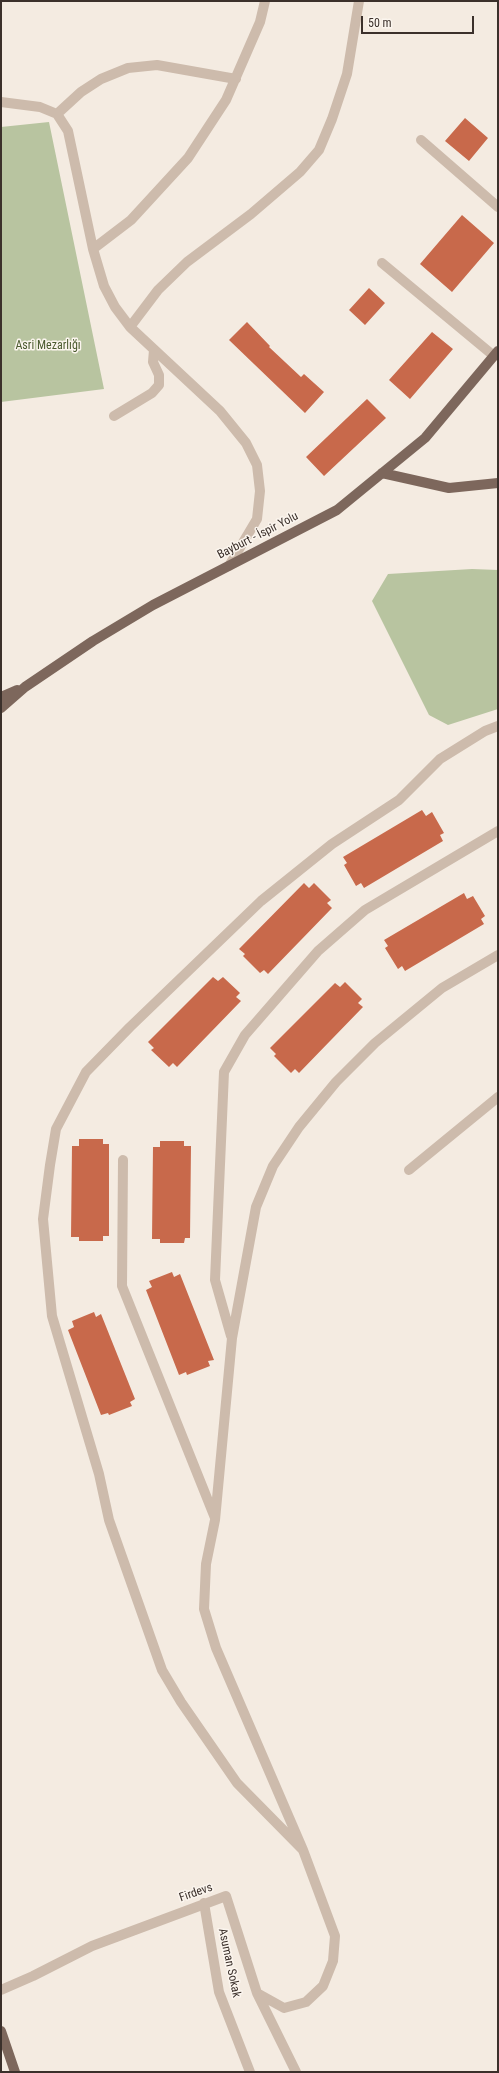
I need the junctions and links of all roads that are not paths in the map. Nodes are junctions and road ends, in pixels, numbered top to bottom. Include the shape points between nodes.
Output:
1 (265, 1) edge
2 (359, 1) edge
3 (236, 79) junction
4 (1, 102) edge
5 (57, 114) junction
6 (421, 140) dead end
7 (498, 207) edge
8 (93, 249) junction
9 (382, 263) dead end
10 (130, 327) junction
11 (154, 350) junction
12 (496, 354) edge
13 (114, 416) dead end
14 (382, 474) junction
15 (498, 483) edge
16 (229, 566) junction
17 (25, 687) junction
18 (1, 697) edge
19 (1, 708) edge
20 (498, 726) edge
21 (498, 831) edge
22 (498, 955) edge
23 (498, 1097) edge
24 (123, 1160) dead end
25 (409, 1170) dead end
26 (232, 1338) junction
27 (215, 1520) junction
28 (303, 1850) junction
29 (204, 1903) junction
30 (1, 1990) edge
31 (257, 1993) junction
32 (1, 2031) edge
33 (15, 2072) edge
34 (250, 2072) edge
35 (296, 2072) edge

1 - 3 street via 260,22
2 - 10 street via 347,74 319,150 300,172 273,195 187,262 158,290
3 - 5 street via 157,65 128,68 101,79 81,92
3 - 8 street via 226,100 188,158 131,220
4 - 5 street via 40,107
5 - 8 street via 68,131
6 - 7 street
8 - 10 street via 104,286
9 - 12 street
10 - 11 street
11 - 13 street via 153,362 159,375 159,385 152,393
11 - 16 street via 220,411 246,443 257,466 260,491 257,519
12 - 14 main road, Bayburt - İspir Yolu via 425,438
14 - 15 main road via 449,488
14 - 16 main road, Bayburt - İspir Yolu via 337,510
16 - 17 main road, Bayburt - İspir Yolu via 153,605 93,641
17 - 18 main road
17 - 19 main road, Bayburt - İspir Yolu
20 - 28 street via 485,731 440,759 399,800 332,844 261,901 86,1072 56,1129 52,1150 43,1219 52,1316 110,1520 159,1663 180,1702 237,1783
21 - 26 street via 365,910 318,951 245,1035 224,1072 215,1280
22 - 26 street via 442,988 376,1044 336,1082 299,1127 273,1166 256,1207
23 - 25 street
24 - 27 street via 122,1286
26 - 27 street
27 - 28 street via 206,1564 204,1609 216,1648
28 - 31 street via 335,1936 333,1961 323,1986 306,2002 284,2008
29 - 30 street, Firdevs via 92,1946
29 - 31 street, Firdevs via 226,1896
29 - 34 street, Asuman Sokak via 219,1992
31 - 35 street, Firdevs
32 - 33 main road

